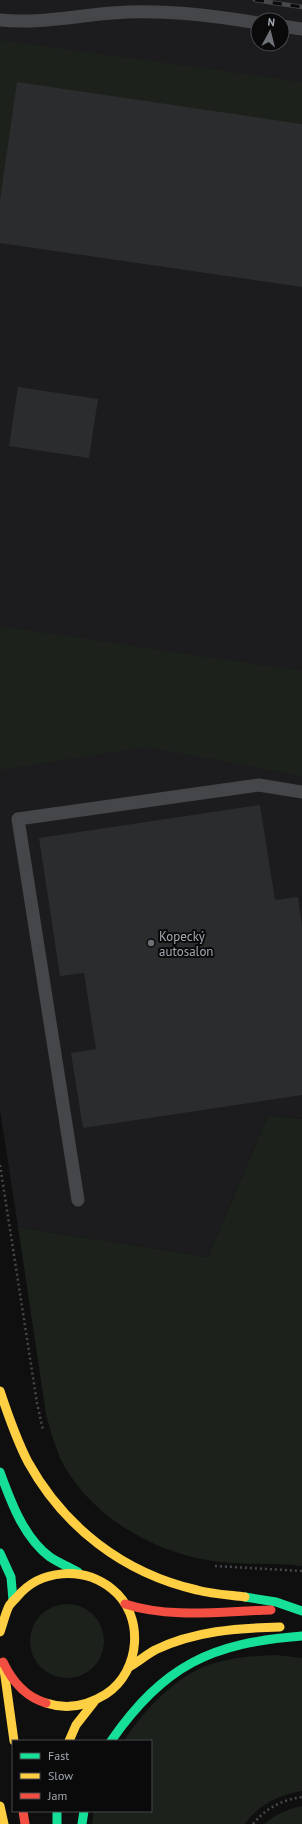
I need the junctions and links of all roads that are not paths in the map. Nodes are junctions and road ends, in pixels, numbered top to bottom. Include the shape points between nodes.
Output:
1 (0, 20) edge
2 (250, 22) edge
3 (290, 27) edge
4 (302, 29) edge
5 (302, 792) edge
6 (78, 1200) dead end
7 (0, 1391) edge
8 (0, 1472) edge
9 (0, 1553) edge
10 (81, 1573) junction
11 (13, 1600) junction
12 (125, 1604) junction
13 (302, 1611) edge
14 (302, 1616) edge
15 (294, 1627) edge
16 (0, 1632) edge
17 (302, 1636) edge
18 (0, 1650) edge
19 (4, 1662) junction
20 (129, 1667) junction
21 (94, 1702) junction
22 (14, 1740) edge
23 (68, 1740) edge
24 (112, 1740) edge
25 (0, 1806) edge
26 (23, 1812) edge
27 (57, 1812) edge
28 (84, 1812) edge
29 (4, 1824) edge
30 (25, 1824) edge
31 (57, 1824) edge
32 (82, 1824) edge

1 - 2 lane via 54,20 113,13 194,13
3 - 4 lane
5 - 6 lane via 259,784 18,819
7 - 13 main road via 18,1442 43,1489 57,1508 91,1540 134,1568 176,1585 276,1600
8 - 10 main road via 11,1500 35,1539 51,1557
9 - 11 main road via 11,1577
10 - 11 main road via 55,1573 43,1577 31,1582
10 - 12 main road via 106,1584
11 - 16 main road via 6,1611
12 - 14 main road via 167,1613 268,1610
12 - 20 main road via 132,1619 135,1635 134,1652
15 - 20 main road via 238,1629 189,1637 157,1649
17 - 24 main road via 226,1649 191,1663 159,1685 143,1700
18 - 19 main road
19 - 21 main road via 10,1677 33,1698 63,1707
19 - 22 main road
20 - 21 main road via 115,1688
21 - 23 main road via 76,1725
25 - 29 main road
26 - 30 main road
27 - 31 main road
28 - 32 main road

